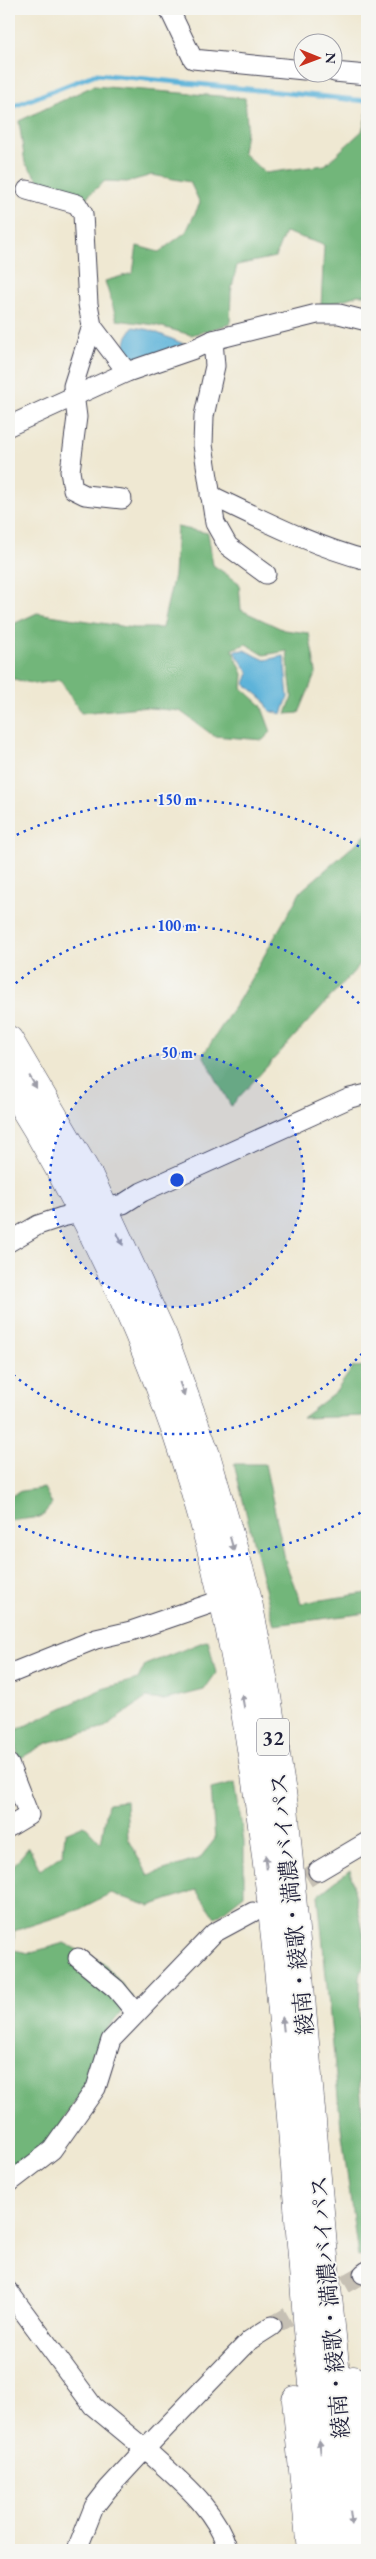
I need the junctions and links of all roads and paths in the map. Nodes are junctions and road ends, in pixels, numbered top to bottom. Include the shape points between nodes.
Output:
1 (169, 9) edge
2 (294, 69) edge
3 (344, 73) edge
4 (367, 75) edge
5 (27, 190) dead end
6 (367, 305) edge
7 (339, 314) junction
8 (367, 321) edge
9 (92, 326) junction
10 (213, 340) junction
11 (127, 372) junction
12 (74, 396) junction
13 (9, 426) edge
14 (210, 495) junction
15 (122, 499) dead end
16 (367, 560) edge
17 (266, 574) dead end
18 (9, 1040) edge
19 (9, 1083) edge
20 (367, 1094) edge
21 (93, 1210) junction
22 (9, 1242) edge
23 (235, 1596) junction
24 (9, 1674) edge
25 (9, 1764) edge
26 (9, 1827) edge
27 (367, 1842) edge
28 (318, 1871) tunnel mouth
29 (253, 1912) dead end
30 (78, 1958) dead end
31 (136, 2013) junction
32 (297, 2055) junction
33 (9, 2183) edge
34 (9, 2292) edge
35 (272, 2326) tunnel mouth
36 (145, 2449) junction
37 (342, 2488) edge
38 (78, 2550) edge
39 (228, 2550) edge
40 (310, 2550) edge
41 (330, 2550) edge
42 (354, 2550) edge

1 - 2 street via 193,59
3 - 4 street
5 - 9 street via 77,204 83,214
6 - 7 street
7 - 8 street
7 - 10 street via 317,314
9 - 11 street
9 - 12 street via 73,386
10 - 11 street
10 - 14 street via 215,366 204,416 203,445
11 - 12 street
12 - 13 street
12 - 15 street via 77,417 70,471 73,489 85,495
14 - 16 street via 278,528 340,553
14 - 17 street via 215,523 228,546
18 -> 21 highway, 綾南・綾歌・満濃バイパス / 32 via 90,1178
19 - 21 highway, 綾南・綾歌・満濃バイパス / 32
20 - 21 street via 350,1098 142,1192 123,1204
21 - 22 street via 38,1225
21 - 23 highway, 綾南・綾歌・満濃バイパス / 32
23 - 24 street via 131,1631 96,1639
23 - 32 highway, 綾南・綾歌・満濃バイパス / 32 via 243,1697
25 - 26 street via 30,1815
27 - 28 street
29 - 31 street via 214,1933
30 - 31 street via 116,1988
31 - 33 street via 111,2040 96,2088 52,2150
32 - 37 highway
32 - 37 highway, 綾南・綾歌・満濃バイパス / 32 via 303,2276
34 - 36 street via 93,2406
35 - 36 street via 250,2340
36 - 38 street via 94,2507
36 - 39 street via 206,2506 223,2534
37 - 40 highway
37 - 41 highway, 綾南・綾歌・満濃バイパス / 32
37 -> 42 highway, 綾南・綾歌・満濃バイパス / 32

